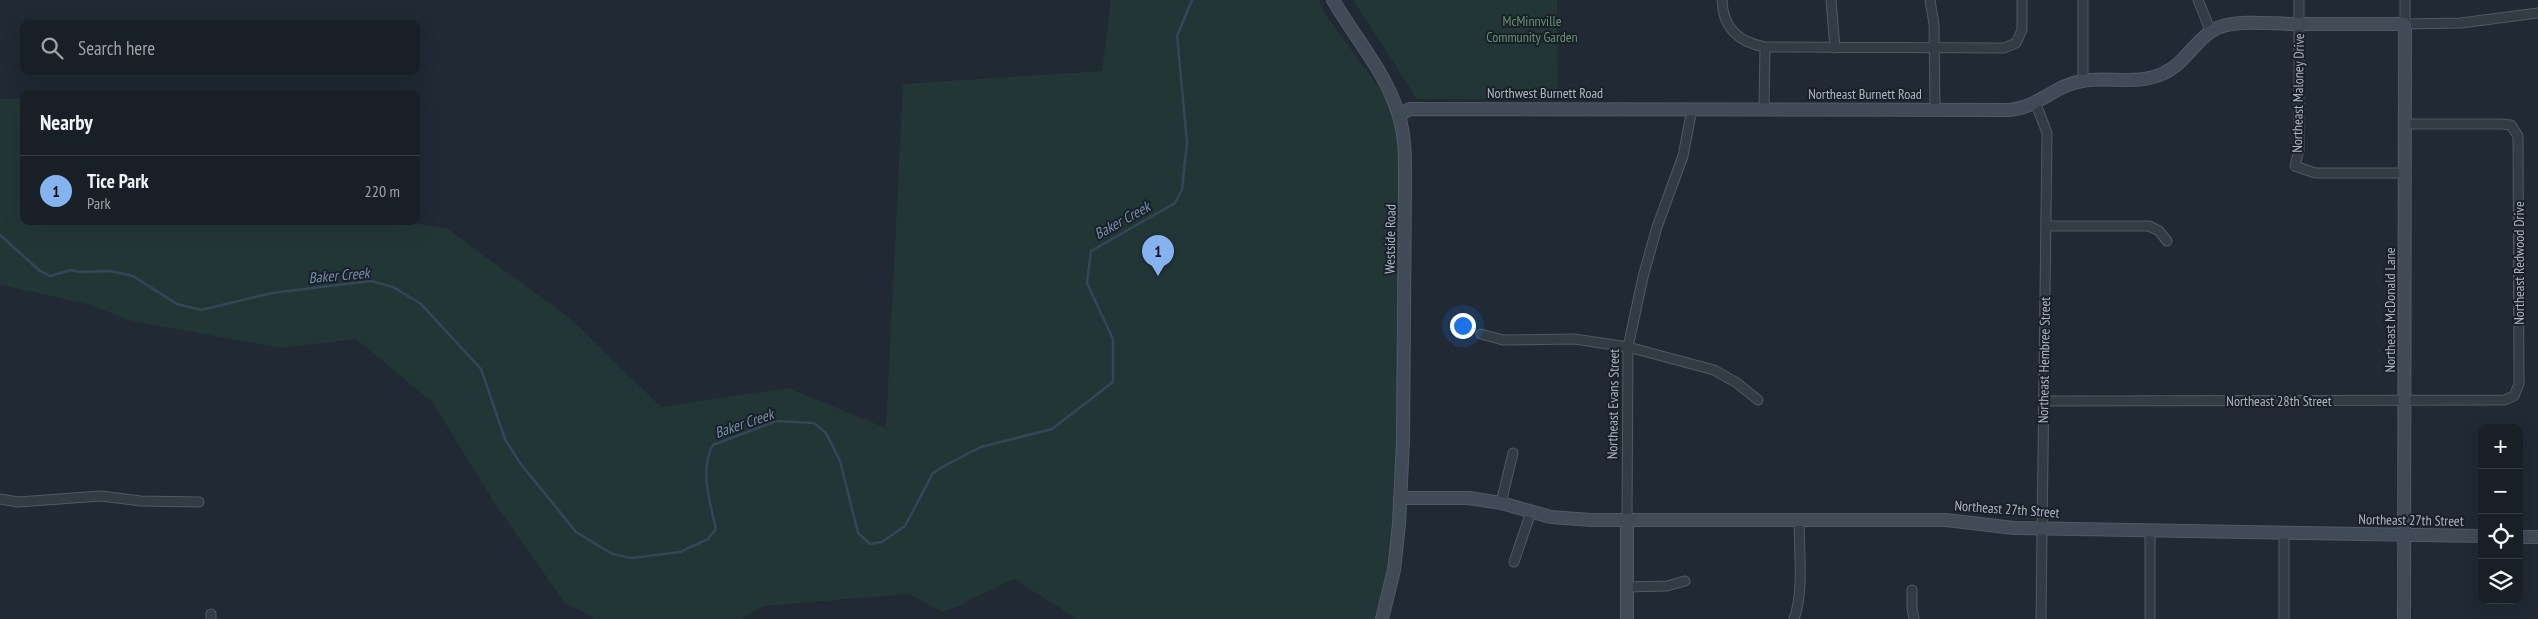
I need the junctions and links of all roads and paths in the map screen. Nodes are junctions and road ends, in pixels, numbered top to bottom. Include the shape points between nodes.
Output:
1 (1333, 0) edge
2 (1722, 0) edge
3 (1831, 0) edge
4 (1930, 0) edge
5 (2022, 0) edge
6 (2083, 0) edge
7 (2198, 0) edge
8 (2299, 0) edge
9 (2405, 0) edge
10 (2538, 13) edge
11 (2299, 24) junction
12 (2405, 24) junction
13 (2211, 32) junction
14 (1765, 47) junction
15 (1835, 48) junction
16 (1934, 48) junction
17 (2083, 81) junction
18 (2036, 104) junction
19 (1764, 108) junction
20 (1692, 109) junction
21 (1935, 110) junction
22 (1399, 115) junction
23 (2405, 124) junction
24 (2404, 173) junction
25 (2046, 226) junction
26 (2168, 241) dead end
27 (1481, 334) dead end
28 (1628, 347) junction
29 (2514, 396) joint
30 (1758, 400) dead end
31 (2044, 401) junction
32 (2405, 401) junction
33 (1513, 453) dead end
34 (1400, 498) junction
35 (0, 499) edge
36 (199, 502) dead end
37 (1500, 503) junction
38 (1531, 512) junction
39 (1627, 520) junction
40 (1799, 520) junction
41 (2042, 528) junction
42 (2150, 530) junction
43 (2284, 533) junction
44 (2405, 535) junction
45 (2478, 536) edge
46 (2523, 537) edge
47 (2538, 537) edge
48 (1514, 562) dead end
49 (1685, 581) dead end
50 (1627, 587) junction
51 (1912, 590) dead end
52 (1382, 619) edge
53 (1627, 619) edge
54 (1794, 619) edge
55 (1914, 619) edge
56 (2041, 619) edge
57 (2150, 619) edge
58 (2284, 619) edge
59 (2404, 619) edge

1 - 22 street, Westside Road via 1378,69
2 - 14 street via 1726,24 1734,35 1749,44
3 - 15 street
4 - 16 street
5 - 16 street via 2022,30 2016,43 2004,48
6 - 17 street
7 - 13 street
8 - 11 street, Northeast Maloney Drive
9 - 12 street, Northeast McDonald Lane
10 - 12 street via 2461,23
11 - 12 street
11 - 13 street via 2235,24
11 - 24 street, Northeast Maloney Drive via 2299,150 2295,166 2315,173
12 - 23 street, Northeast McDonald Lane
13 - 17 street, Northeast Burnett Road via 2166,72 2150,79
14 - 15 street
14 - 19 street
15 - 16 street
16 - 21 street
17 - 18 street, Northeast Burnett Road via 2066,85
18 - 21 street, Northeast Burnett Road via 2009,110
18 - 25 street, Northeast Hembree Street via 2047,133
19 - 20 street, Northeast Burnett Road
19 - 21 street, Northeast Burnett Road
20 - 22 street, Northwest Burnett Road via 1410,109
20 - 28 street, Northeast Evans Street via 1683,156 1643,277
22 - 34 street, Westside Road via 1405,186
23 - 24 street, Northeast McDonald Lane
23 - 29 street, Northeast Redwood Drive via 2502,124 2511,125 2515,130 2519,142 2519,384
24 - 32 street, Northeast McDonald Lane
25 - 26 street via 2149,226
25 - 31 street, Northeast Hembree Street
27 - 28 street via 1503,340 1574,339
28 - 30 street via 1714,370
28 - 39 street, Northeast Evans Street
29 - 32 street, Northeast 28th Street via 2504,400
31 - 32 street, Northeast 28th Street
31 - 41 street, Northeast Hembree Street
32 - 44 street, Northeast McDonald Lane
33 - 37 street
34 - 37 street, Northeast 27th Street via 1469,498
34 - 52 street, Westside Road via 1394,570
35 - 36 street via 18,502 101,496 141,501
37 - 38 street, Northeast 27th Street
38 - 39 street, Northeast 27th Street via 1570,520
38 - 48 street
39 - 40 street, Northeast 27th Street
39 - 50 street, Northeast Evans Street
40 - 41 street, Northeast 27th Street via 1958,520 2014,528
40 - 54 street via 1798,594
41 - 42 street, Northeast 27th Street
41 - 56 street, Northeast Hembree Street
42 - 43 street, Northeast 27th Street
42 - 57 street
43 - 44 street, Northeast 27th Street
43 - 58 street
44 - 45 street, Northeast 27th Street
44 - 59 street, Northeast McDonald Lane
46 - 47 street
49 - 50 street via 1667,586
50 - 53 street, Northeast Evans Street
51 - 55 street

